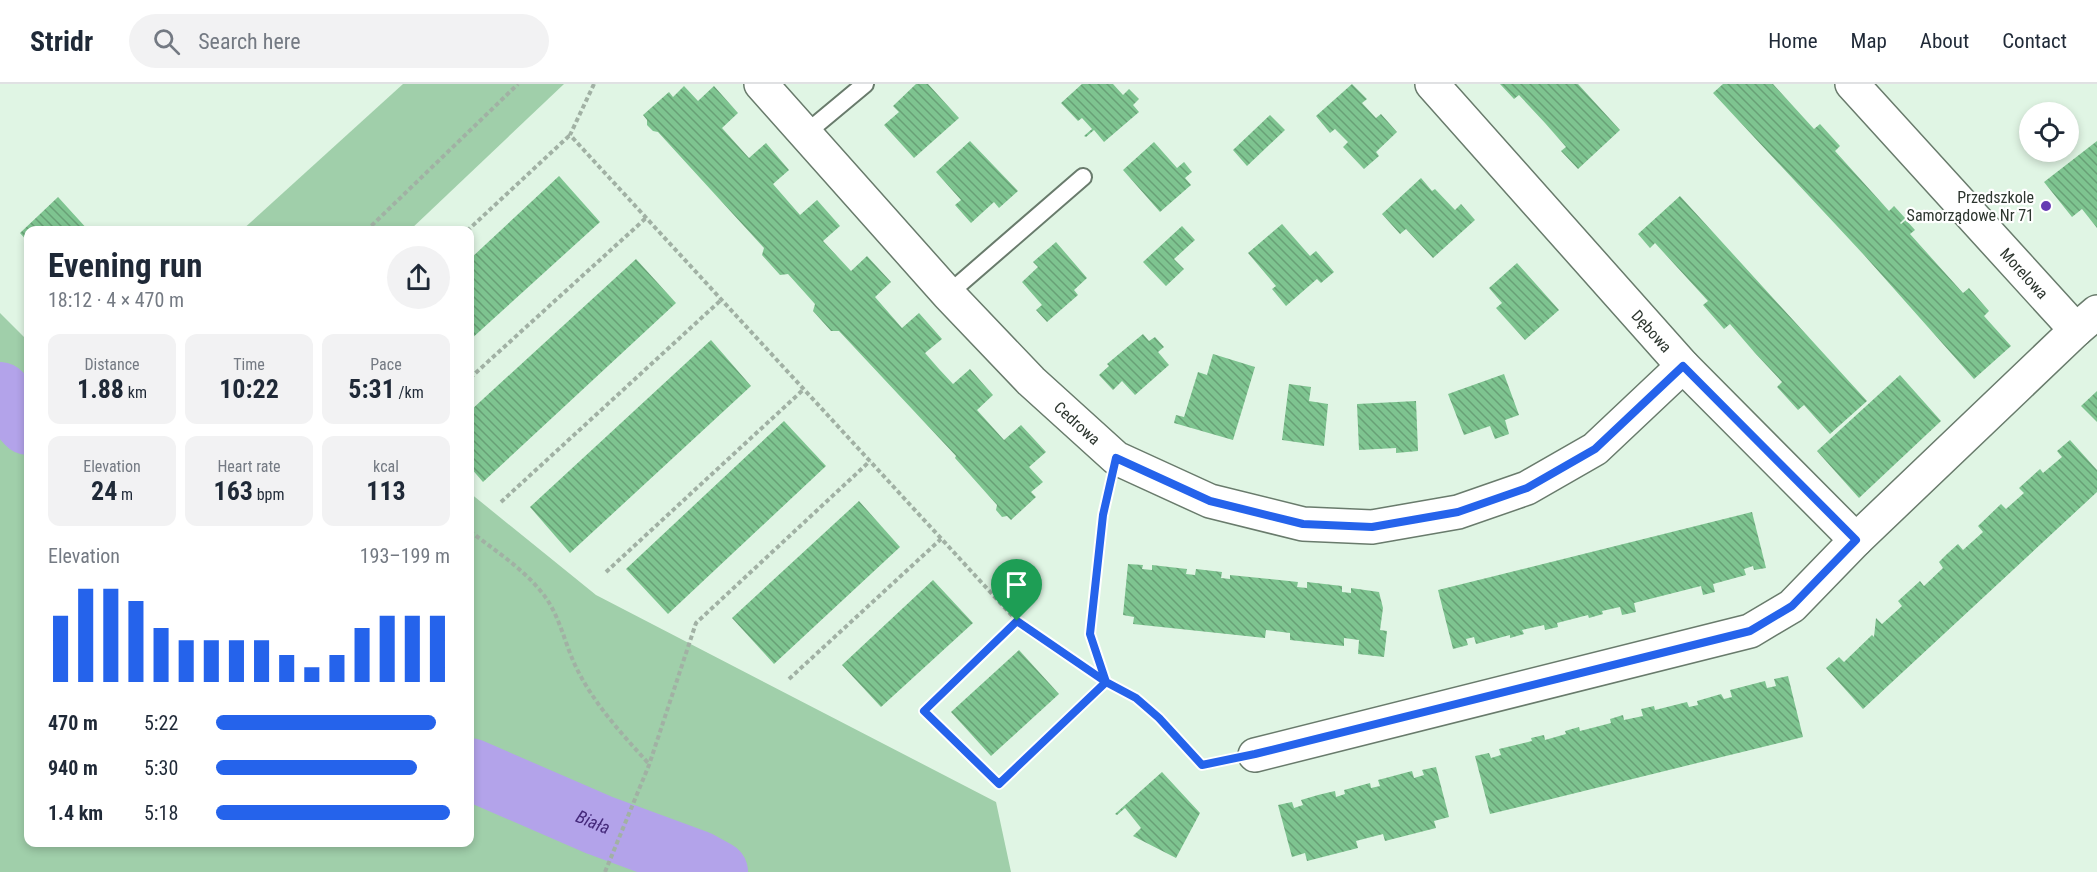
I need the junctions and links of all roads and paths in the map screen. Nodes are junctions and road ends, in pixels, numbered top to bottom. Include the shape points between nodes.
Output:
1 (518, 84) edge
2 (594, 84) edge
3 (761, 84) edge
4 (865, 84) edge
5 (1432, 84) edge
6 (1852, 84) edge
7 (805, 134) junction
8 (570, 135) junction
9 (1083, 177) dead end
10 (646, 218) junction
11 (371, 226) edge
12 (471, 226) edge
13 (948, 294) junction
14 (721, 300) junction
15 (2086, 321) edge
16 (1683, 366) junction
17 (474, 374) edge
18 (804, 389) junction
19 (1116, 458) junction
20 (870, 461) junction
21 (501, 502) dead end
22 (474, 534) edge
23 (941, 539) junction
24 (1856, 540) junction
25 (606, 572) dead end
26 (1017, 621) junction
27 (789, 679) dead end
28 (1106, 682) junction
29 (1255, 754) joint
30 (649, 765) junction
31 (605, 872) edge

1 - 11 path
2 - 8 path
3 - 7 street, Cedrowa
4 - 7 lane
5 - 16 street, Dębowa
6 - 15 street, Morelowa
7 - 13 street, Cedrowa
8 - 10 path
8 - 12 path
9 - 13 lane
10 - 14 path
10 - 17 path
13 - 19 street, Cedrowa via 1031,381
14 - 18 path
14 - 21 path
15 - 24 street, Morelowa
16 - 19 street, Cedrowa via 1595,449 1527,488 1458,512 1372,527 1303,524 1210,501
16 - 24 street, Dębowa
18 - 20 path
18 - 25 path
19 - 28 path via 1103,515 1090,634
20 - 23 path
20 - 30 path via 696,622
22 - 30 path via 529,577 545,596 589,692
23 - 26 path
23 - 27 path
24 - 29 street via 1792,606 1750,631
26 - 28 path
26 - 28 path via 924,711 999,784
28 - 29 path via 1136,698 1202,765
30 - 31 path

